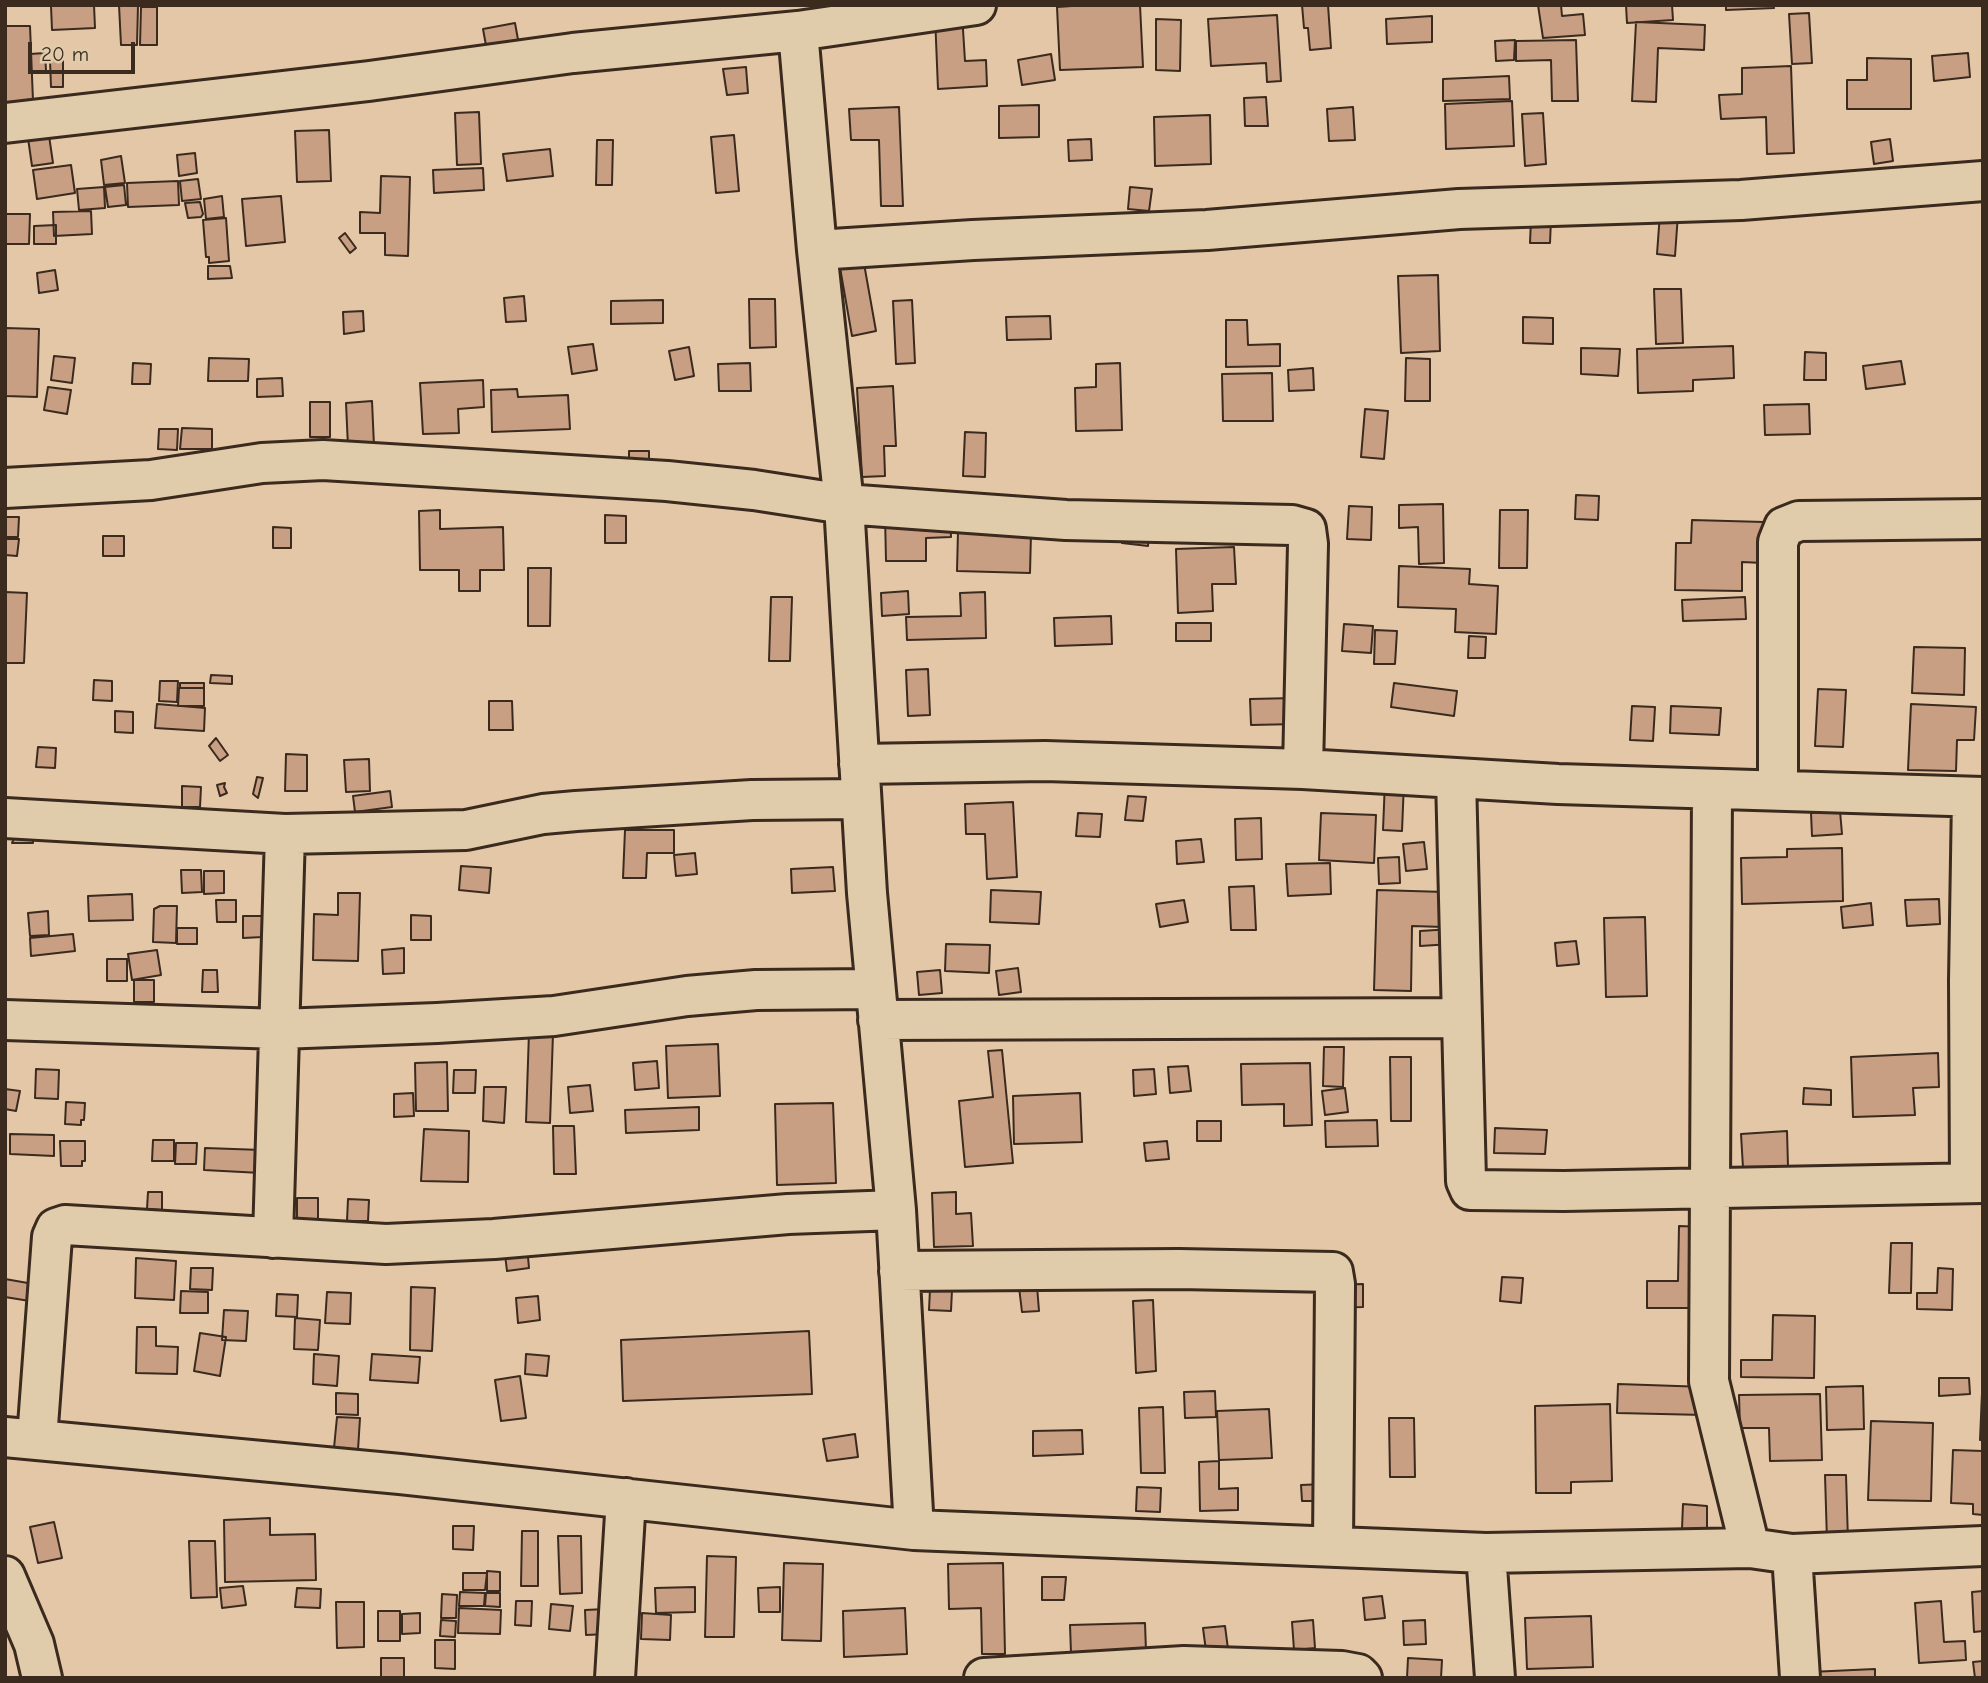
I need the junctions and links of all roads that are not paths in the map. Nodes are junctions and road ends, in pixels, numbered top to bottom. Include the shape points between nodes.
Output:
1 (976, 5) edge
2 (776, 24) edge
3 (5, 122) edge
4 (1983, 181) edge
5 (817, 250) junction
6 (5, 488) edge
7 (844, 504) junction
8 (1983, 519) edge
9 (1303, 769) junction
10 (1456, 778) junction
11 (860, 781) junction
12 (1778, 789) junction
13 (1712, 790) junction
14 (1978, 797) edge
15 (5, 818) edge
16 (285, 834) junction
17 (876, 1005) junction
18 (1462, 1018) junction
19 (5, 1020) edge
20 (280, 1029) junction
21 (1976, 1183) edge
22 (1710, 1189) junction
23 (896, 1210) junction
24 (273, 1238) junction
25 (899, 1271) junction
26 (21, 1438) edge
27 (626, 1498) junction
28 (914, 1530) junction
29 (1333, 1546) junction
30 (1983, 1546) edge
31 (1750, 1548) junction
32 (1486, 1553) junction
33 (1793, 1554) junction
34 (5, 1576) edge
35 (42, 1678) edge
36 (615, 1678) edge
37 (984, 1678) edge
38 (1362, 1678) edge
39 (1495, 1678) edge
40 (1800, 1678) edge

1 - 2 street
2 - 3 street via 369,81
2 - 5 street
4 - 5 street via 1741,200 1459,209 1206,230
5 - 7 street
6 - 7 street via 150,480 262,463 323,460 667,481
7 - 9 street via 1066,520 1306,529
7 - 11 street
8 - 12 street via 1799,522 1784,527 1778,542
9 - 10 street
9 - 11 street via 1045,761
10 - 13 street
10 - 18 street
11 - 16 street via 752,800 543,814 466,830
11 - 17 street
12 - 13 street
12 - 14 street
13 - 22 street
14 - 21 street via 1969,980
15 - 16 street
16 - 20 street
17 - 18 street
17 - 20 street via 756,990 554,1016
17 - 23 street
18 - 22 street via 1466,1181 1470,1190
19 - 20 street
20 - 24 street
21 - 22 street
22 - 31 street via 1709,1381
23 - 24 street via 788,1214 481,1240 386,1244
23 - 25 street
24 - 26 street via 159,1229 56,1228
25 - 28 street
25 - 29 street via 1333,1272
26 - 27 street
27 - 28 street
27 - 36 street
28 - 29 street
29 - 32 street
30 - 33 street
31 - 32 street
31 - 33 street
32 - 39 street
33 - 40 street
34 - 35 street via 34,1644
37 - 38 street via 1184,1665 1342,1671

